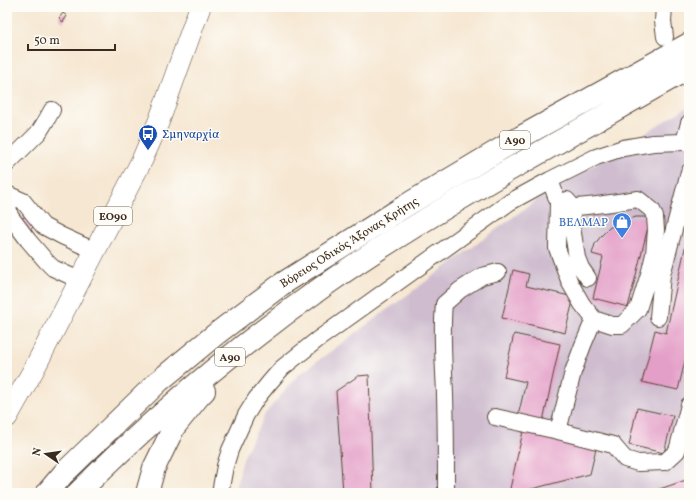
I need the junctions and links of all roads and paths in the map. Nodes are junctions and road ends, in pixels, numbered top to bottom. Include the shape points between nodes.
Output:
1 (200, 7) edge
2 (664, 7) edge
3 (664, 37) dead end
4 (689, 44) edge
5 (689, 68) edge
6 (52, 110) dead end
7 (689, 123) edge
8 (686, 142) edge
9 (7, 164) edge
10 (689, 172) edge
11 (550, 180) junction
12 (7, 194) edge
13 (7, 200) edge
14 (558, 202) junction
15 (573, 207) junction
16 (396, 238) junction
17 (95, 251) junction
18 (498, 272) dead end
19 (588, 278) dead end
20 (79, 280) junction
21 (658, 317) dead end
22 (594, 319) junction
23 (689, 405) edge
24 (7, 417) edge
25 (495, 417) dead end
26 (558, 431) junction
27 (64, 473) junction
28 (41, 493) edge
29 (47, 493) edge
30 (78, 493) edge
31 (147, 493) edge
32 (220, 493) edge
33 (446, 493) edge

1 - 17 main road, ΕΟ90 via 142,160
2 - 3 street
4 - 27 highway, Βόρειος Οδικός Άξονας Κρήτης / Α90 via 521,137 282,284 159,381
5 - 16 highway, Βόρειος Οδικός Άξονας Κρήτης / Α90 via 478,188
6 - 9 street via 39,132
7 - 8 street
8 - 11 street via 653,143 623,148
10 - 21 street via 662,275
11 - 14 street
11 - 32 street via 510,202 317,340 282,368 256,399 237,433 225,466
12 - 17 street via 23,201 43,226
13 - 20 street via 10,216 46,261 54,268
14 - 15 street via 568,200
14 - 22 street via 557,248 570,282
15 - 19 street via 572,227 577,258
15 - 22 street via 638,199 652,210 655,217 654,254 638,309 622,324 612,325
16 - 30 highway, Βόρειος Οδικός Άξονας Κρήτης / Α90 via 328,283 246,343 114,456
16 - 31 highway via 334,289 252,350 199,396 174,427 154,468
17 - 20 main road, ΕΟ90
18 - 33 street via 482,276 444,304
20 - 24 main road, ΕΟ90
22 - 26 street via 573,372
23 - 26 street via 677,451 665,462 638,463 625,459 613,445
25 - 26 street
27 - 28 highway
27 - 29 highway, Βόρειος Οδικός Άξονας Κρήτης / Α90

